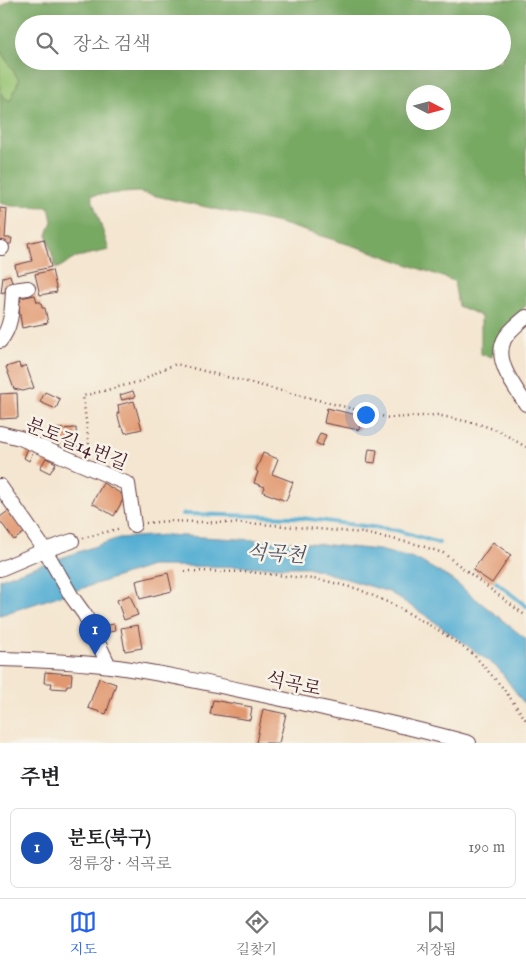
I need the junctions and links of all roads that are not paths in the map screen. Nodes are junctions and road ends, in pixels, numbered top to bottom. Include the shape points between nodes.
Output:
1 (28, 288) dead end
2 (526, 317) edge
3 (0, 341) edge
4 (526, 404) edge
5 (0, 433) edge
6 (0, 486) edge
7 (134, 525) road end
8 (72, 542) road end
9 (48, 555) junction
10 (0, 569) edge
11 (0, 659) edge
12 (109, 666) junction
13 (469, 743) edge

1 - 3 street via 13,290 7,333
2 - 4 street via 505,338 501,349 502,363
5 - 7 street, 분토길14번길 via 20,438 128,484
6 - 9 street
8 - 9 street
9 - 10 street
9 - 12 street via 85,615
11 - 12 street, 석곡로
12 - 13 street, 석곡로 via 237,690

